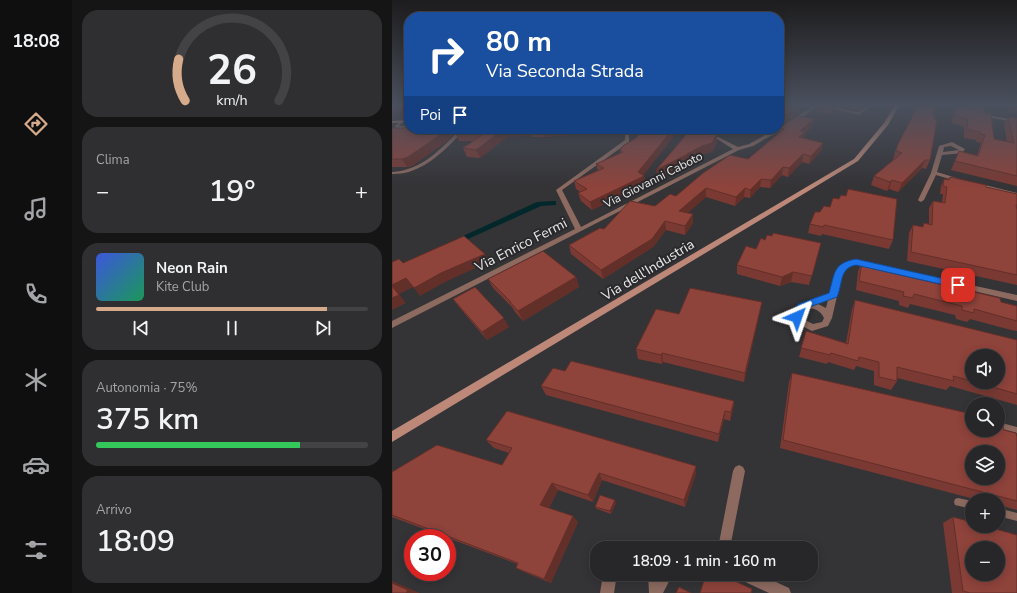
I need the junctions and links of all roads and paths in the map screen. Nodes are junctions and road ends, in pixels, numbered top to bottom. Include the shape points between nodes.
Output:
1 (880, 132) edge
2 (457, 134) edge
3 (627, 134) edge
4 (686, 134) edge
5 (771, 134) edge
6 (737, 149) junction
7 (940, 154) dead end
8 (392, 173) edge
9 (934, 173) junction
10 (964, 181) edge
11 (972, 183) edge
12 (1017, 195) edge
13 (922, 200) dead end
14 (579, 230) junction
15 (833, 295) junction
16 (1017, 298) edge
17 (805, 305) junction
18 (827, 321) junction
19 (392, 325) edge
20 (1005, 427) edge
21 (1017, 430) edge
22 (392, 437) edge
23 (739, 471) dead end
24 (958, 502) dead end
25 (965, 504) edge
26 (1005, 514) edge
27 (1017, 517) edge
28 (725, 541) edge
29 (608, 581) edge
30 (655, 581) edge
31 (662, 581) edge
32 (759, 581) edge
33 (607, 593) edge
34 (655, 593) edge
35 (784, 593) edge

1 - 22 main road, Via dell'Industria via 856,160
2 - 8 lane via 421,166 398,174
3 - 14 street, Via Enrico Fermi via 627,141 559,190
4 - 6 street, Via Giovanni Caboto via 718,138
5 - 6 street, Via Giovanni Caboto
6 - 14 street, Via Giovanni Caboto
7 - 9 street
9 - 10 street
9 - 13 street
11 - 12 street
14 - 19 street, Via Enrico Fermi
15 - 16 street via 840,268 856,262
15 - 17 street
15 - 18 street
17 - 18 street via 820,308 826,314
17 - 18 street via 797,313 802,324 817,328
20 - 21 lane
23 - 28 street
24 - 25 lane
26 - 27 lane
29 - 33 street
30 - 34 street
31 - 34 street
32 - 35 street

